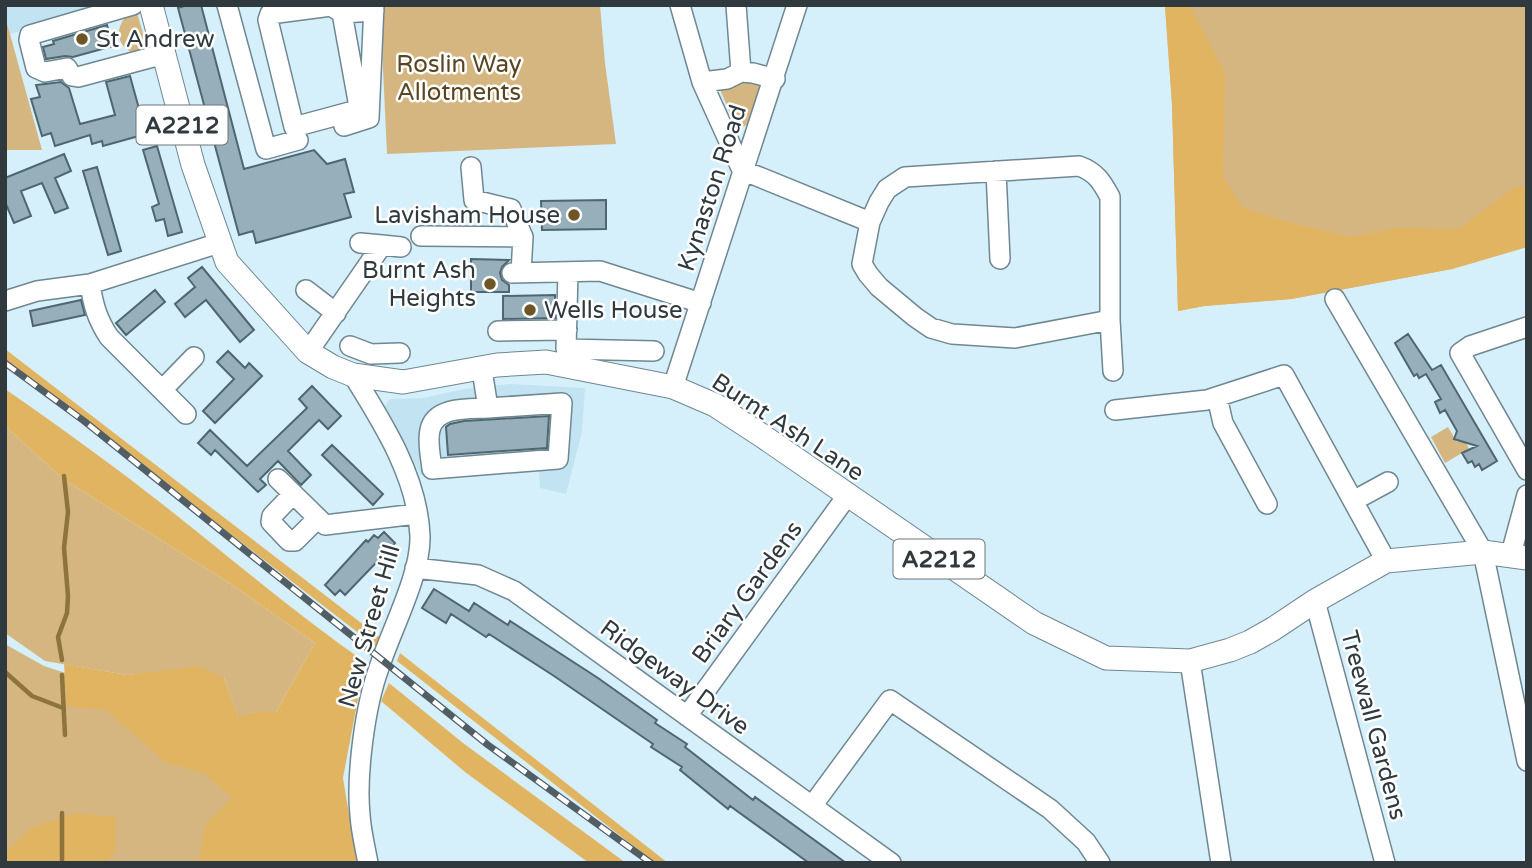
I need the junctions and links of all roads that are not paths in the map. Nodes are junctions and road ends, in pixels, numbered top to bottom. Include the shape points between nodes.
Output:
1 (133, 5) edge
2 (151, 5) edge
3 (227, 5) edge
4 (680, 5) edge
5 (736, 5) edge
6 (797, 5) edge
7 (376, 12) edge
8 (342, 13) junction
9 (164, 54) junction
10 (741, 72) junction
11 (775, 79) junction
12 (702, 82) junction
13 (299, 135) junction
14 (471, 167) dead end
15 (742, 170) junction
16 (996, 171) junction
17 (870, 222) junction
18 (421, 236) dead end
19 (523, 237) junction
20 (219, 243) junction
21 (359, 243) dead end
22 (1000, 259) dead end
23 (568, 272) junction
24 (90, 284) junction
25 (306, 290) dead end
26 (7, 294) edge
27 (1335, 299) dead end
28 (701, 303) junction
29 (336, 313) junction
30 (1111, 320) junction
31 (1527, 327) edge
32 (567, 330) junction
33 (498, 331) dead end
34 (350, 346) dead end
35 (654, 351) dead end
36 (308, 352) junction
37 (370, 354) junction
38 (400, 354) dead end
39 (194, 357) dead end
40 (482, 370) junction
41 (1113, 371) dead end
42 (360, 377) junction
43 (673, 387) junction
44 (162, 390) junction
45 (1217, 397) junction
46 (488, 408) junction
47 (1115, 410) dead end
48 (186, 414) dead end
49 (432, 469) junction
50 (1527, 470) edge
51 (408, 474) junction
52 (278, 479) dead end
53 (1388, 482) dead end
54 (293, 494) junction
55 (1527, 495) edge
56 (847, 496) junction
57 (1353, 501) junction
58 (1267, 503) dead end
59 (416, 514) junction
60 (318, 518) junction
61 (1483, 552) junction
62 (1519, 556) edge
63 (1386, 561) junction
64 (415, 568) junction
65 (1315, 601) junction
66 (1190, 661) junction
67 (687, 716) junction
68 (1527, 761) edge
69 (812, 806) junction
70 (368, 863) edge
71 (891, 863) edge
72 (1100, 863) edge
73 (1221, 863) edge
74 (1385, 863) edge

1 - 9 street via 30,35 36,68 45,72 67,68 78,77
2 - 9 main road, Burnt Ash Lane / A2212
3 - 13 street via 266,149
4 - 12 street
5 - 10 street
6 - 11 street, Kynaston Road
7 - 8 street
7 - 13 street via 369,118
8 - 13 street via 357,110
8 - 13 street via 331,6 270,14
9 - 20 main road, Burnt Ash Lane / A2212
10 - 11 street
10 - 12 street
11 - 15 street, Kynaston Road
12 - 15 street
14 - 19 street via 474,200 511,209
15 - 17 street
15 - 28 street, Kynaston Road
16 - 17 street via 905,177 887,189
16 - 22 street
16 - 30 street via 1079,166 1103,183 1110,197
17 - 30 street via 862,264 897,303 931,328 1015,338
18 - 19 street
19 - 23 street via 517,273
20 - 24 street
20 - 36 main road, Burnt Ash Lane / A2212 via 227,262
21 - 29 street via 391,246
23 - 28 street via 600,271
23 - 32 street
24 - 26 street
24 - 44 street via 93,306 109,337
25 - 29 street
27 - 61 street
28 - 43 street, Kynaston Road
29 - 36 street
30 - 41 street
31 - 50 street via 1460,353
32 - 33 street
32 - 35 street via 566,349
34 - 37 street
36 - 42 main road, Burnt Ash Lane / A2212
37 - 38 street
37 - 42 street
39 - 44 street
40 - 42 main road, Burnt Ash Lane / A2212 via 403,382
40 - 43 main road, Burnt Ash Lane / A2212 via 546,362
40 - 46 street
42 - 51 street, New Street Hill
43 - 56 main road, Burnt Ash Lane / A2212 via 715,405
44 - 48 street
45 - 47 street
45 - 57 street via 1284,375
45 - 58 street via 1223,423
46 - 49 street via 439,415 430,429
46 - 49 street via 562,403 558,458
49 - 51 street
51 - 59 street, New Street Hill
52 - 54 street
53 - 57 street
54 - 60 street
54 - 60 street via 271,522 289,541 295,541
55 - 62 street
56 - 66 main road, Burnt Ash Lane / A2212 via 1034,623 1097,654
56 - 67 street, Briary Gardens
57 - 63 street
59 - 60 street via 325,525
59 - 64 street, New Street Hill via 420,537
61 - 62 main road, Burnt Ash Lane / A2212
61 - 63 main road, Burnt Ash Lane / A2212
61 - 68 street
63 - 65 main road, Burnt Ash Lane / A2212
64 - 67 street, Ridgeway Drive via 478,575 514,591
64 - 70 street, New Street Hill via 377,672 363,739 360,814
65 - 66 main road, Burnt Ash Lane / A2212 via 1251,642
65 - 74 street, Treewall Gardens
66 - 73 street
67 - 69 street, Ridgeway Drive
69 - 71 street, Ridgeway Drive
69 - 72 street via 890,700 1050,809 1086,842

